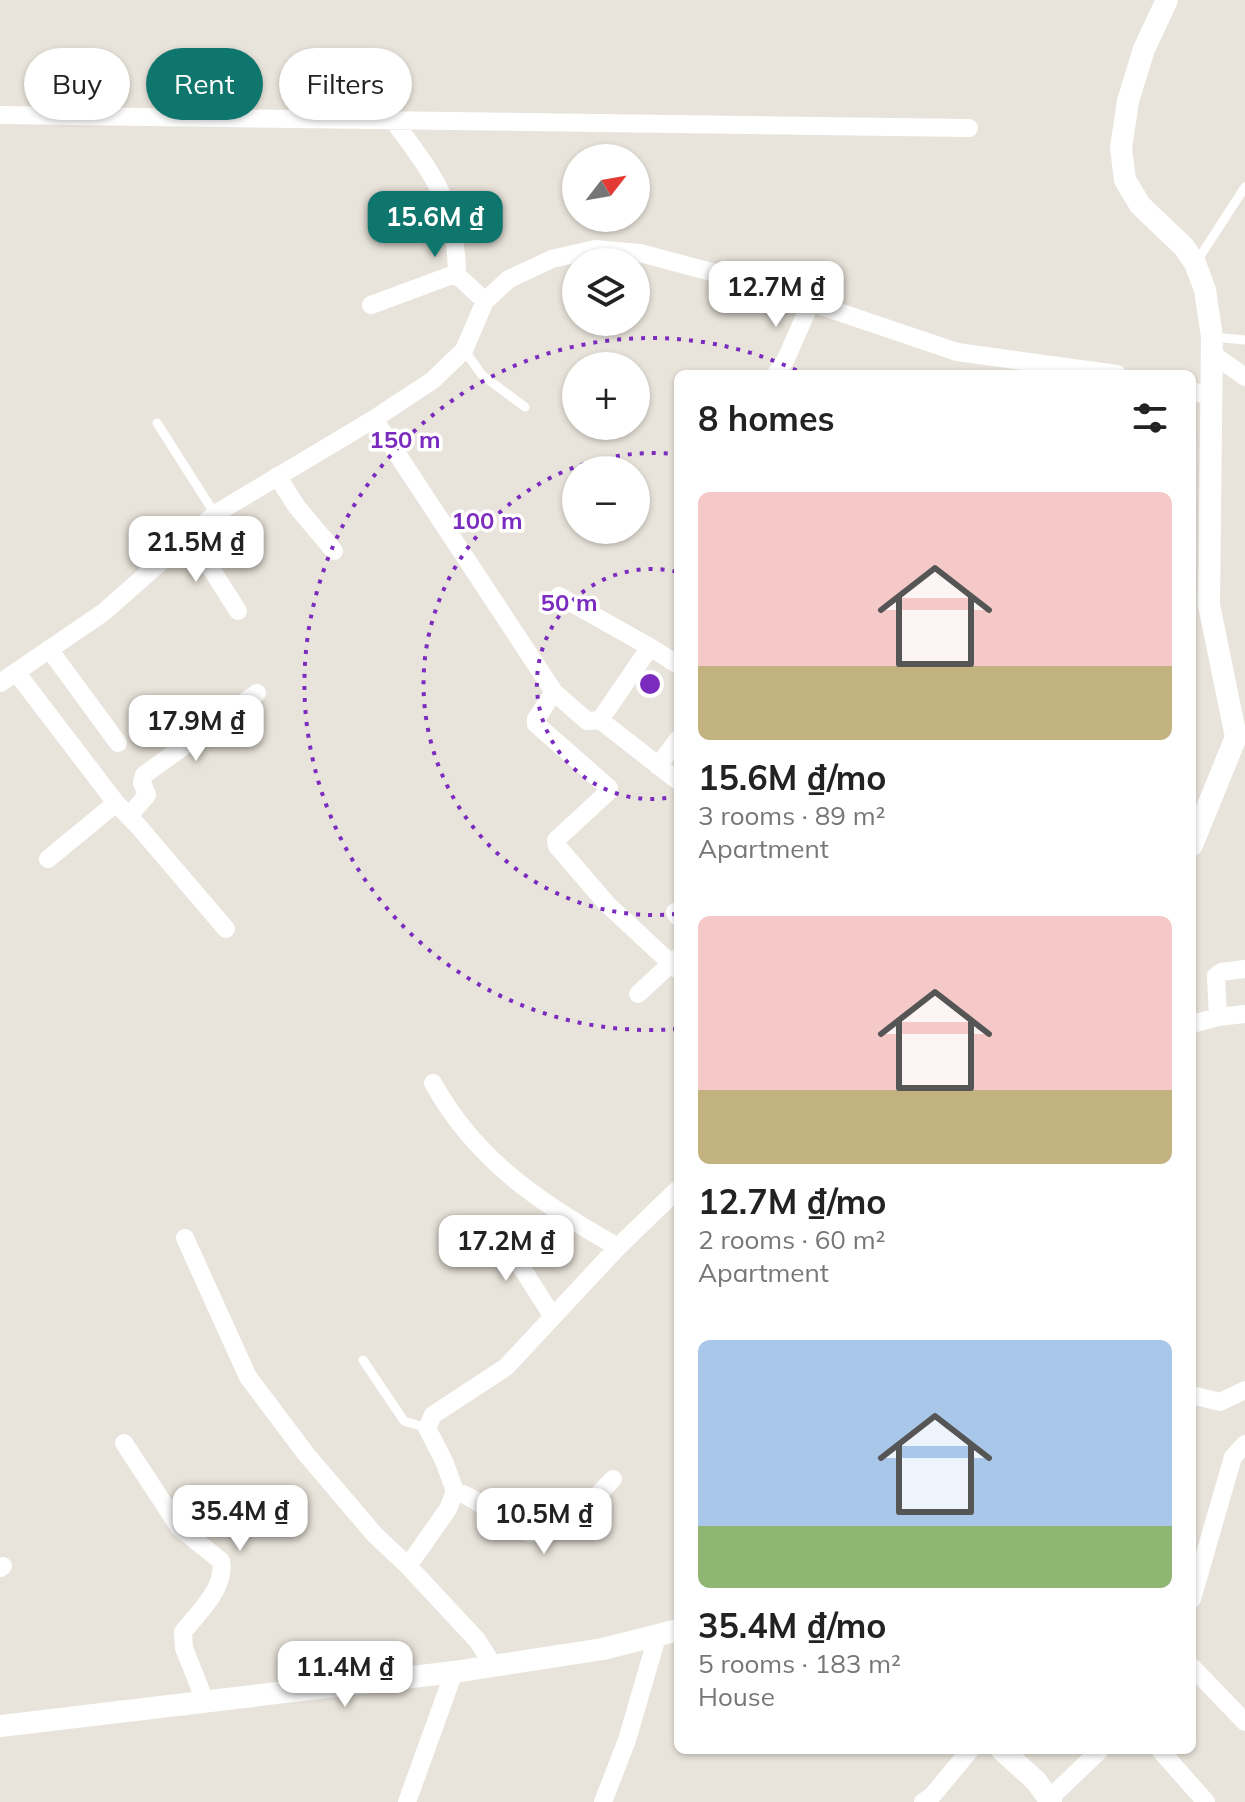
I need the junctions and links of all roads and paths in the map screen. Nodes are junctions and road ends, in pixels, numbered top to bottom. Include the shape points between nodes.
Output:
1 (1167, 0) edge
2 (0, 115) edge
3 (279, 119) edge
4 (393, 120) joint
5 (969, 128) dead end
6 (1245, 187) edge
7 (1195, 263) junction
8 (457, 275) junction
9 (485, 301) junction
10 (811, 302) junction
11 (371, 305) dead end
12 (1244, 338) edge
13 (1213, 346) junction
14 (464, 350) junction
15 (779, 370) edge
16 (1088, 370) edge
17 (1245, 377) edge
18 (1202, 394) edge
19 (525, 407) dead end
20 (374, 419) junction
21 (157, 423) dead end
22 (277, 476) junction
23 (215, 514) junction
24 (189, 534) junction
25 (334, 551) dead end
26 (559, 596) dead end
27 (238, 611) dead end
28 (650, 647) junction
29 (49, 649) junction
30 (674, 662) edge
31 (4, 679) edge
32 (554, 692) junction
33 (257, 693) dead end
34 (600, 720) junction
35 (1240, 737) edge
36 (118, 743) dead end
37 (674, 744) edge
38 (658, 766) junction
39 (674, 778) edge
40 (122, 810) junction
41 (1196, 836) edge
42 (48, 859) dead end
43 (226, 929) dead end
44 (674, 962) edge
45 (674, 966) edge
46 (1245, 969) edge
47 (638, 994) dead end
48 (1245, 1014) edge
49 (1218, 1017) junction
50 (1196, 1023) edge
51 (433, 1083) dead end
52 (674, 1193) edge
53 (495, 1226) dead end
54 (185, 1238) dead end
55 (618, 1247) junction
56 (553, 1317) junction
57 (363, 1360) dead end
58 (1245, 1390) edge
59 (1196, 1396) edge
60 (427, 1428) junction
61 (124, 1443) dead end
62 (1245, 1444) edge
63 (613, 1479) dead end
64 (455, 1491) junction
65 (408, 1566) junction
66 (1196, 1585) edge
67 (667, 1634) edge
68 (493, 1665) junction
69 (1196, 1671) edge
70 (454, 1672) junction
71 (205, 1701) junction
72 (1245, 1722) edge
73 (0, 1726) edge
74 (967, 1754) edge
75 (1006, 1754) edge
76 (1096, 1754) edge
77 (1164, 1754) edge
78 (1050, 1800) edge
79 (407, 1802) edge
80 (603, 1802) edge
81 (923, 1802) edge
82 (1206, 1802) edge

1 - 7 street via 1144,49 1121,148 1125,180 1140,205
2 - 3 street
4 - 5 street
4 - 8 street via 449,208
6 - 7 lane
7 - 13 street via 1205,290
8 - 9 street
8 - 11 street
9 - 10 street via 509,279 552,259 595,249 640,253
9 - 14 street
10 - 15 street
10 - 16 street via 957,352
12 - 13 lane
13 - 17 street
13 - 18 street
14 - 19 lane via 482,375
14 - 20 street via 433,380
18 - 35 street via 1209,605
20 - 22 street
20 - 32 street
21 - 23 lane
22 - 23 street
22 - 25 street
23 - 24 street
24 - 27 street
24 - 29 street via 104,612
26 - 28 street
28 - 30 street
28 - 34 street
29 - 31 street
29 - 36 street
31 - 40 street
32 - 34 street via 587,721
32 - 44 street via 536,724 609,788 555,843 607,904
33 - 40 street via 144,775 147,795
34 - 38 street
35 - 41 street
37 - 38 street
38 - 39 street
40 - 42 street
40 - 43 street
45 - 47 street
46 - 49 street via 1216,976
48 - 49 street
49 - 50 street
51 - 55 street via 449,1113 524,1190
52 - 55 street
53 - 56 street
54 - 65 street via 248,1377 306,1454
55 - 56 street
56 - 60 street via 506,1367 433,1415
57 - 60 lane via 404,1421
58 - 59 street via 1220,1402
60 - 64 street
61 - 71 street via 179,1527 221,1561 223,1572 215,1591 183,1632
62 - 66 street via 1233,1457
63 - 64 street via 574,1518 542,1536 526,1534 471,1496
64 - 65 street
65 - 68 street via 477,1640
67 - 68 street
67 - 80 street
68 - 70 street
69 - 72 street
70 - 71 street
70 - 79 street
71 - 73 street
74 - 81 street
75 - 78 street
76 - 78 street
77 - 82 street

